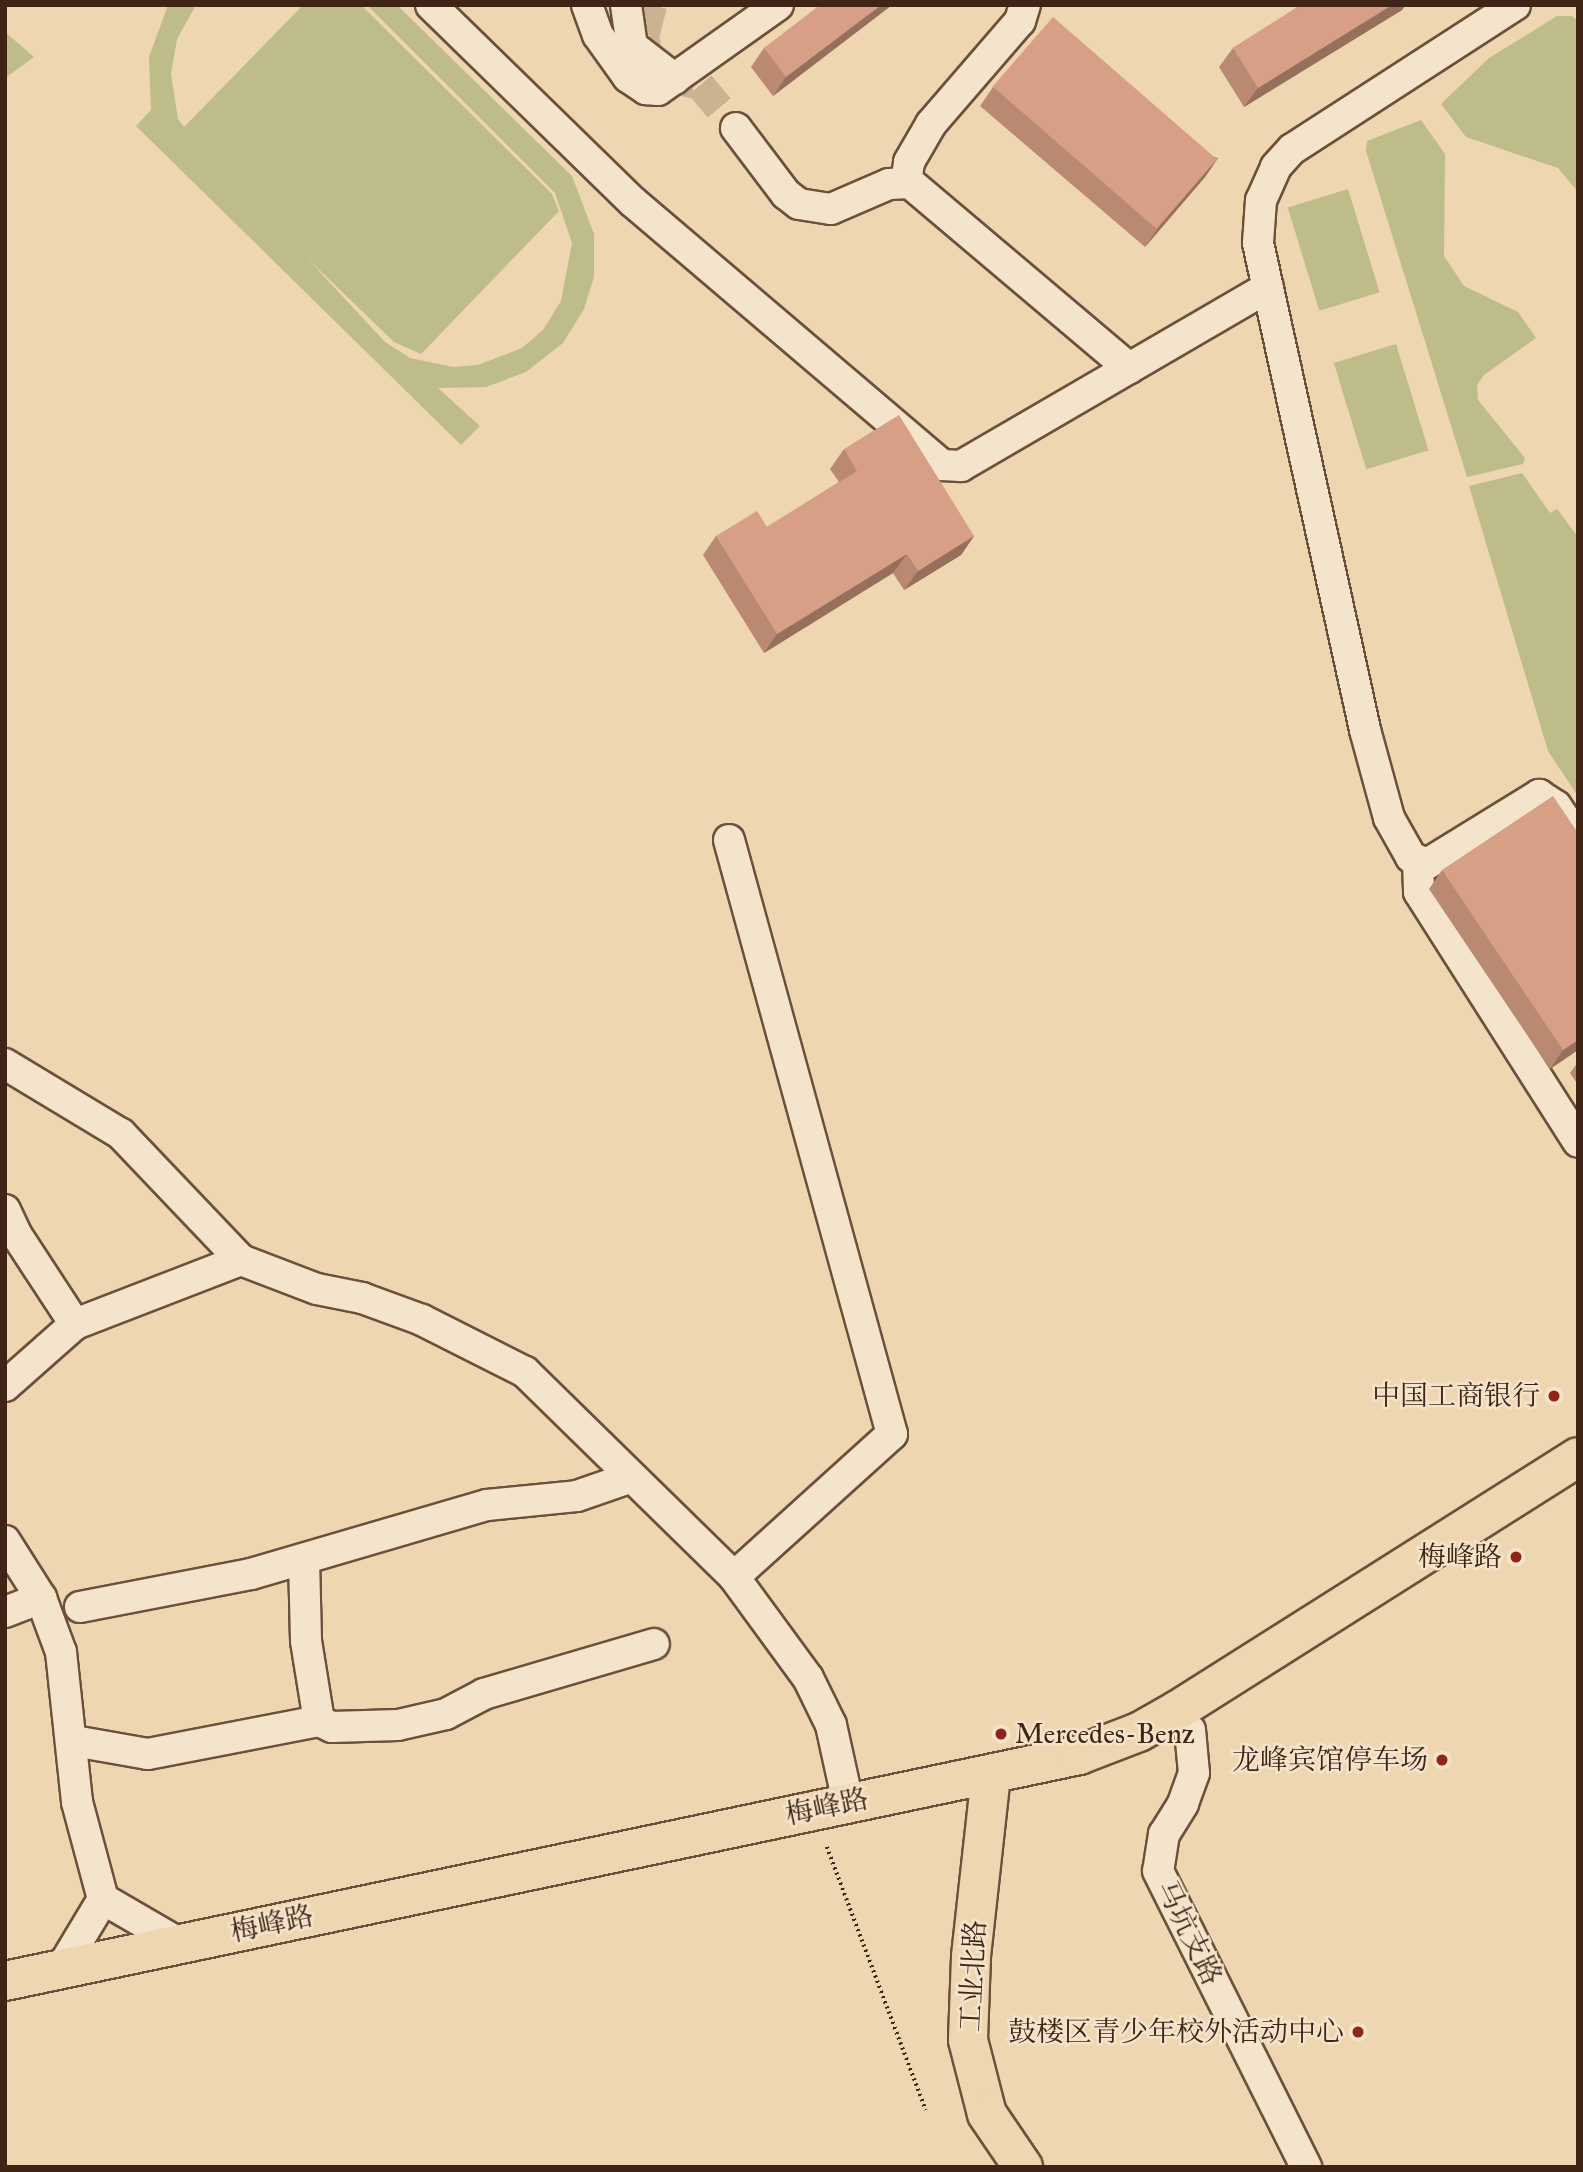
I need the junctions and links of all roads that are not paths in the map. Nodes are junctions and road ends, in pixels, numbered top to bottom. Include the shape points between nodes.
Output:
1 (431, 5) edge
2 (587, 5) edge
3 (626, 5) edge
4 (778, 5) edge
5 (1025, 5) edge
6 (1515, 5) edge
7 (675, 79) junction
8 (736, 128) tunnel mouth
9 (906, 182) junction
10 (1268, 287) junction
11 (1129, 368) junction
12 (1578, 839) edge
13 (729, 840) dead end
14 (1418, 862) junction
15 (5, 1063) edge
16 (1578, 1142) edge
17 (5, 1210) edge
18 (241, 1260) junction
19 (75, 1324) junction
20 (5, 1386) edge
21 (1578, 1457) edge
22 (629, 1478) junction
23 (1578, 1486) edge
24 (5, 1541) edge
25 (304, 1559) junction
26 (734, 1577) junction
27 (41, 1598) junction
28 (80, 1608) dead end
29 (5, 1612) edge
30 (654, 1644) dead end
31 (319, 1721) junction
32 (1191, 1730) junction
33 (74, 1741) junction
34 (989, 1787) junction
35 (848, 1802) junction
36 (103, 1899) junction
37 (179, 1943) junction
38 (61, 1969) junction
39 (5, 1981) edge
40 (5, 2007) edge
41 (1021, 2166) edge
42 (1307, 2167) edge

1 - 11 street via 633,202 942,465 961,466
2 - 7 street via 598,35 628,77 646,89 658,90
3 - 7 street via 632,46
4 - 7 street
5 - 9 street via 1020,21 931,124 909,162
6 - 10 street via 1304,141 1276,167 1258,216 1258,243
8 - 9 street via 786,194 799,204 831,209 889,184
9 - 11 street
10 - 11 street
10 - 14 street via 1364,730 1389,818
12 - 14 street via 1556,806 1539,795 1438,860
13 - 26 street via 892,1434
14 - 16 street via 1419,892
15 - 18 street via 121,1134
17 - 19 street
18 - 19 street
18 - 22 street via 317,1289 362,1298 422,1320 525,1372
19 - 20 street
21 - 34 main road, 梅峰路 via 1139,1732
22 - 25 street via 577,1496 487,1505
22 - 26 street
23 - 32 main road, 梅峰路
24 - 27 street
25 - 28 street
25 - 31 street via 306,1641
26 - 35 street via 808,1678 831,1725
27 - 29 street
27 - 33 street via 61,1652
30 - 31 street via 484,1693 446,1714 398,1726 331,1727
31 - 33 street via 148,1754
32 - 34 main road, 梅峰路 via 1087,1777
32 - 42 street, 马坑支路 via 1194,1773 1183,1804 1164,1834 1158,1871
33 - 36 street via 77,1802
34 - 35 main road, 梅峰路
34 - 40 main road, 梅峰路
34 - 41 main road, 工业北路 via 968,2040 987,2114
35 - 37 main road, 梅峰路
36 - 37 street
36 - 38 street
37 - 38 main road, 梅峰路
38 - 39 main road, 梅峰路

